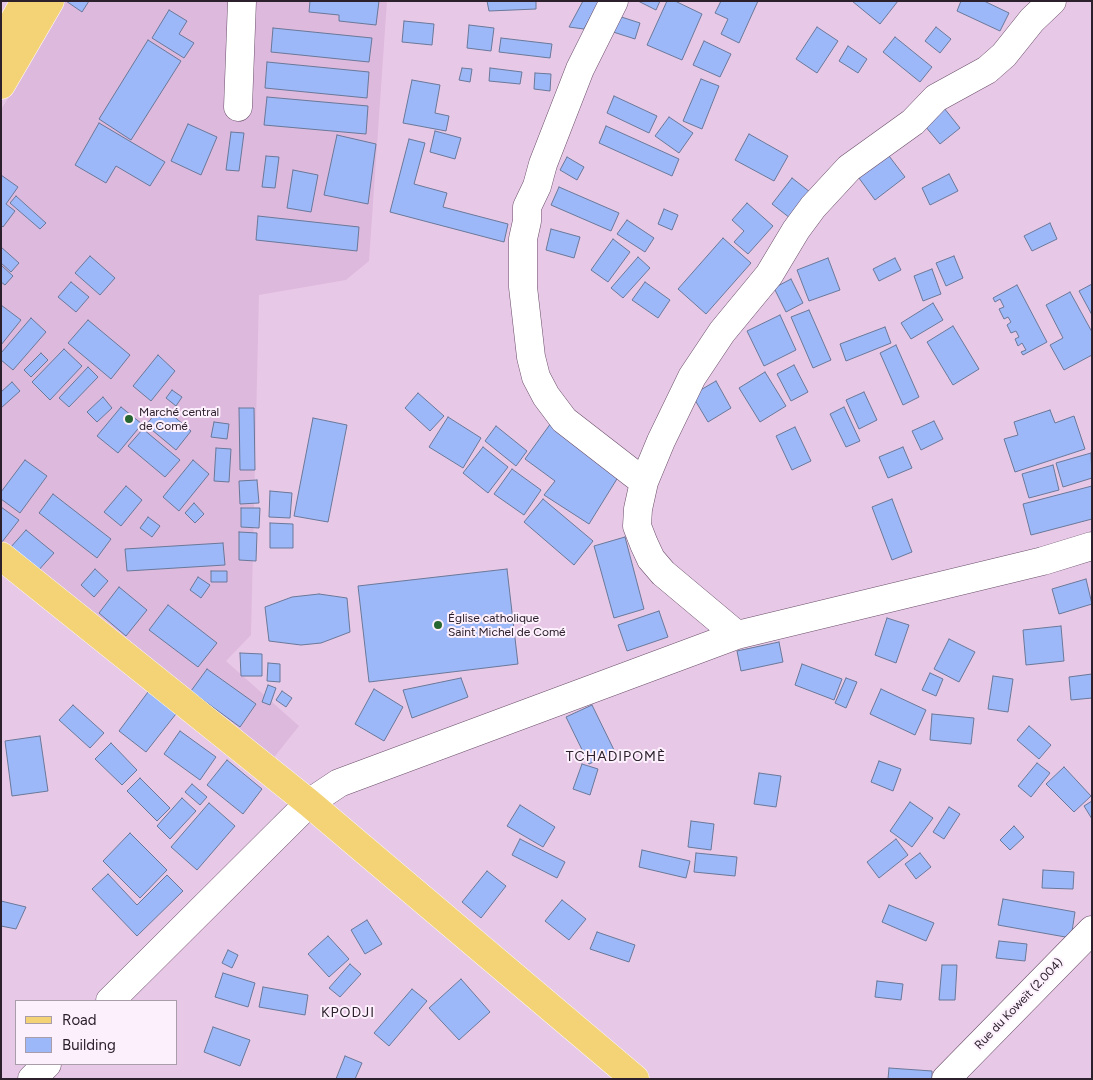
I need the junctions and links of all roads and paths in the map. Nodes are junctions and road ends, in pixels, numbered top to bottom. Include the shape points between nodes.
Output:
1 (25, 1) edge
2 (50, 1) edge
3 (242, 1) edge
4 (614, 1) edge
5 (1052, 1) edge
6 (1, 44) edge
7 (1, 85) edge
8 (238, 107) dead end
9 (644, 482) junction
10 (1092, 546) edge
11 (1, 556) edge
12 (737, 636) junction
13 (309, 803) junction
14 (1092, 930) edge
15 (111, 1000) edge
16 (46, 1065) edge
17 (32, 1079) edge
18 (635, 1079) edge
19 (946, 1079) edge

1 - 6 main road
2 - 7 main road
3 - 8 street
4 - 9 street via 580,69 527,206 523,287 531,357 536,377 546,396 564,420
5 - 9 street via 987,70 936,98 913,122 849,168 813,207 769,275 722,332 692,378
9 - 12 street via 637,526 651,560
10 - 12 street via 1044,561
11 - 13 main road
12 - 13 street via 339,783
13 - 15 street
13 - 18 main road
14 - 19 street, Rue du Koweït (2.004)
16 - 17 street

